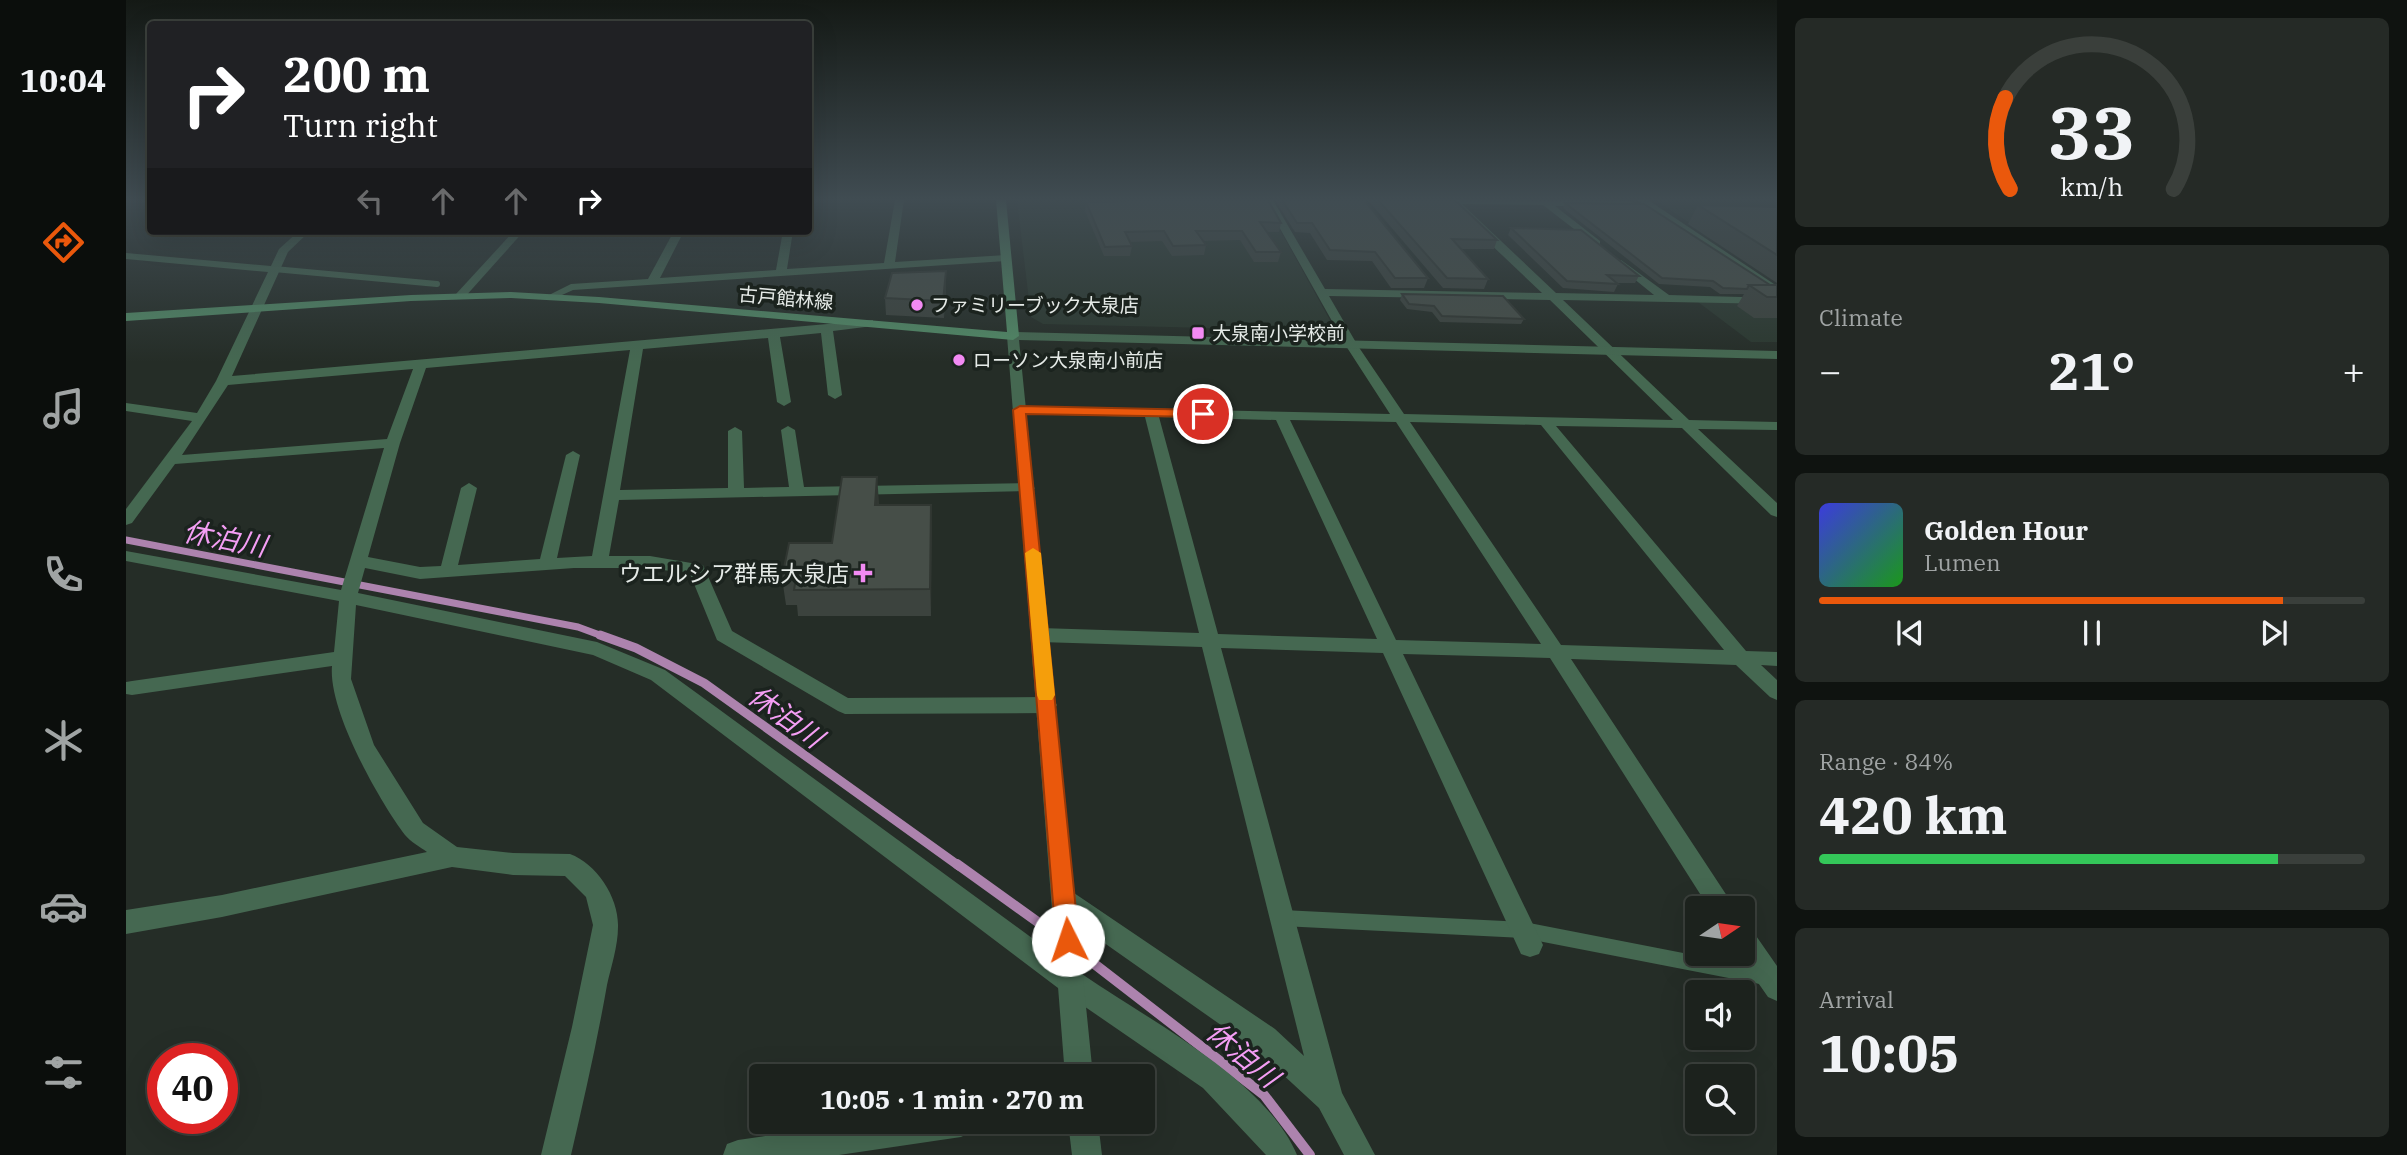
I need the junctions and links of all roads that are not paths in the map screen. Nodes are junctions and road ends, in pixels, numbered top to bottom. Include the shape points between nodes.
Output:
1 (282, 254) edge
2 (498, 254) edge
3 (667, 254) edge
4 (784, 254) edge
5 (891, 254) edge
6 (1006, 254) edge
7 (1300, 254) edge
8 (1509, 254) edge
9 (1722, 254) edge
10 (126, 256) edge
11 (1006, 258) junction
12 (1615, 258) edge
13 (889, 266) junction
14 (274, 270) junction
15 (781, 273) junction
16 (652, 282) junction
17 (436, 284) dead end
18 (1430, 284) edge
19 (1777, 291) edge
20 (1322, 292) junction
21 (1439, 294) junction
22 (460, 296) junction
23 (551, 297) junction
24 (1554, 297) junction
25 (1665, 298) junction
26 (1777, 301) edge
27 (256, 309) junction
28 (126, 317) edge
29 (869, 323) junction
30 (826, 328) junction
31 (773, 334) junction
32 (1013, 336) junction
33 (637, 345) junction
34 (1352, 346) junction
35 (1611, 352) junction
36 (1777, 355) edge
37 (421, 364) junction
38 (223, 382) junction
39 (835, 395) dead end
40 (784, 402) dead end
41 (126, 407) edge
42 (1020, 410) junction
43 (1151, 413) junction
44 (1281, 415) junction
45 (201, 418) junction
46 (1398, 418) junction
47 (1546, 422) junction
48 (1686, 424) junction
49 (1777, 426) edge
50 (788, 430) dead end
51 (735, 431) dead end
52 (393, 443) junction
53 (573, 455) dead end
54 (170, 460) junction
55 (469, 488) dead end
56 (1027, 488) junction
57 (797, 492) junction
58 (736, 493) junction
59 (611, 495) junction
60 (129, 511) edge
61 (1777, 512) edge
62 (126, 556) edge
63 (600, 562) junction
64 (547, 564) junction
65 (358, 567) junction
66 (448, 571) junction
67 (348, 597) junction
68 (1040, 635) junction
69 (1209, 640) junction
70 (1391, 646) junction
71 (1556, 652) junction
72 (344, 657) junction
73 (1741, 658) junction
74 (1777, 659) edge
75 (132, 688) dead end
76 (1777, 692) edge
77 (1047, 705) junction
78 (452, 857) junction
79 (1715, 896) edge
80 (1066, 909) junction
81 (1282, 918) junction
82 (126, 922) edge
83 (1527, 938) junction
84 (1755, 957) edge
85 (1070, 972) junction
86 (1772, 983) edge
87 (1078, 1064) edge
88 (1329, 1098) junction
89 (880, 1134) edge
90 (1084, 1134) edge
91 (556, 1155) edge
92 (738, 1155) edge
93 (1087, 1155) edge
94 (1282, 1155) edge
95 (1360, 1155) edge

1 - 14 street
2 - 22 street
3 - 16 street
4 - 15 street
5 - 13 street
6 - 11 main road
7 - 20 street
8 - 24 street
9 - 19 street
10 - 14 street
11 - 13 street
11 - 32 main road
12 - 25 street
13 - 15 street
14 - 17 lane
14 - 27 street
15 - 16 street
16 - 23 street via 571,287
18 - 21 street
20 - 21 street
20 - 34 street
21 - 24 street
22 - 23 main road, 古戸館林線
22 - 27 main road, 古戸館林線
23 - 29 main road, 古戸館林線
24 - 25 street
24 - 35 street
25 - 26 street
27 - 28 main road, 古戸館林線
27 - 38 street
29 - 30 street
29 - 32 main road, 古戸館林線
30 - 31 street
30 - 39 street
31 - 33 street
31 - 40 street
32 - 34 street
32 - 42 street
33 - 37 street
33 - 59 street
34 - 35 street
34 - 46 street
35 - 36 street
35 - 48 street
37 - 38 street
37 - 52 street
38 - 45 street
41 - 45 street
42 - 43 street
42 - 56 street
43 - 44 street
43 - 69 street
44 - 46 street
44 - 70 street
45 - 54 street
46 - 47 street
46 - 71 street
47 - 48 street
47 - 73 street
48 - 49 street
48 - 61 street
50 - 57 street
51 - 58 street
52 - 54 street
52 - 65 street
53 - 64 street
54 - 60 street
55 - 66 street
56 - 57 street
56 - 68 street
57 - 58 street
58 - 59 street
59 - 63 street
62 - 67 street
63 - 64 street
63 - 77 street via 650,562 697,569 724,635 845,706
64 - 66 street
65 - 66 street
65 - 67 street
67 - 72 street
67 - 85 street via 597,649 658,675
68 - 69 street
68 - 77 street
69 - 70 street
69 - 81 street
70 - 71 street
70 - 83 street
71 - 73 street
71 - 79 street
72 - 75 street
72 - 78 street via 341,679 364,747 415,830
73 - 74 street
73 - 76 street
77 - 80 street
78 - 82 street
78 - 91 street via 570,865 597,891 606,925
80 - 85 street
80 - 88 street via 1265,1039
81 - 83 lane
81 - 88 street
83 - 86 lane
84 - 86 street
85 - 87 street
85 - 94 street via 1213,1078 1274,1139
88 - 95 street
89 - 92 street
90 - 93 street

